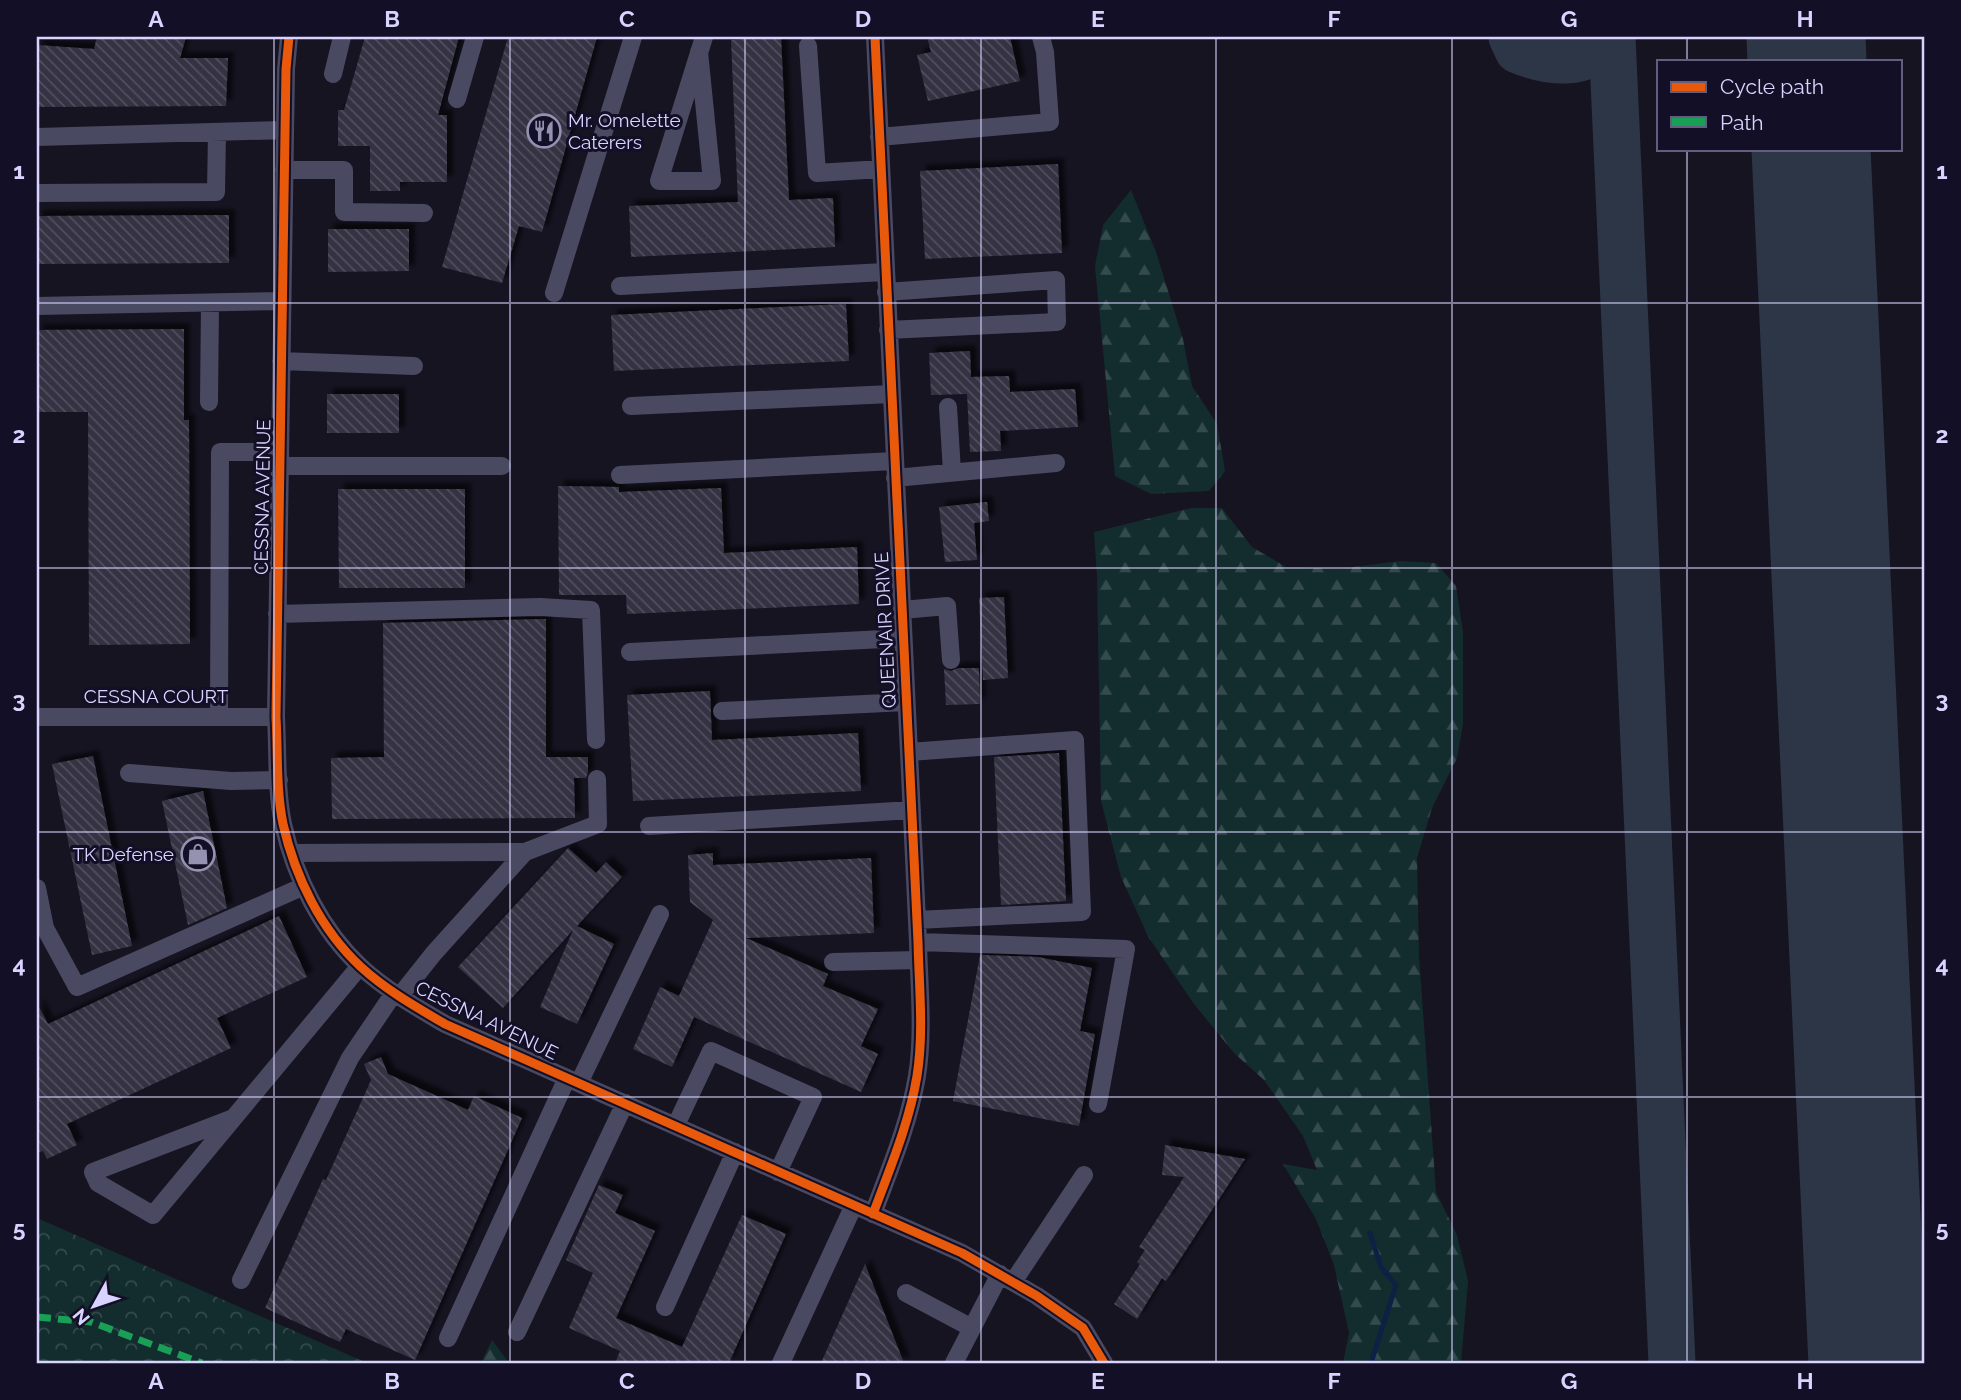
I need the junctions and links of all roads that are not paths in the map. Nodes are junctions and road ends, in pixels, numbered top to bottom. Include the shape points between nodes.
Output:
1 (289, 37) edge
2 (342, 37) edge
3 (475, 37) edge
4 (632, 37) edge
5 (875, 37) edge
6 (1041, 37) edge
7 (702, 44) edge
8 (808, 46) dead end
9 (333, 74) dead end
10 (457, 99) dead end
11 (285, 130) junction
12 (217, 132) junction
13 (37, 137) edge
14 (879, 137) junction
15 (881, 169) junction
16 (284, 170) junction
17 (37, 193) edge
18 (425, 213) dead end
19 (885, 272) junction
20 (620, 286) dead end
21 (886, 292) junction
22 (554, 293) dead end
23 (282, 301) junction
24 (210, 303) junction
25 (37, 306) edge
26 (888, 330) junction
27 (281, 361) junction
28 (414, 366) dead end
29 (891, 394) junction
30 (209, 402) dead end
31 (631, 406) dead end
32 (948, 407) dead end
33 (280, 459) junction
34 (1056, 463) dead end
35 (502, 466) dead end
36 (894, 469) junction
37 (952, 472) junction
38 (620, 475) dead end
39 (902, 610) junction
40 (277, 614) junction
41 (903, 638) junction
42 (630, 652) dead end
43 (951, 660) dead end
44 (906, 702) junction
45 (722, 711) dead end
46 (219, 717) junction
47 (275, 717) junction
48 (37, 718) edge
49 (596, 740) dead end
50 (908, 752) junction
51 (129, 773) dead end
52 (597, 779) dead end
53 (279, 780) junction
54 (912, 810) junction
55 (649, 826) dead end
56 (525, 852) junction
57 (292, 853) junction
58 (304, 886) junction
59 (37, 888) edge
60 (660, 914) dead end
61 (917, 920) junction
62 (918, 951) junction
63 (833, 962) dead end
64 (360, 967) junction
65 (396, 995) junction
66 (573, 1081) junction
67 (625, 1103) junction
68 (1098, 1104) dead end
69 (231, 1119) junction
70 (676, 1125) junction
71 (735, 1152) junction
72 (778, 1172) junction
73 (1084, 1175) dead end
74 (854, 1205) junction
75 (873, 1214) junction
76 (1006, 1278) junction
77 (241, 1280) dead end
78 (906, 1293) dead end
79 (664, 1307) dead end
80 (972, 1328) junction
81 (517, 1332) dead end
82 (448, 1338) dead end
83 (781, 1363) edge
84 (954, 1363) edge
85 (1104, 1363) edge

1 - 11 street, CESSNA AVENUE
2 - 9 street
3 - 10 street
4 - 22 street
5 - 14 street, QUEENAIR DRIVE
6 - 14 street via 1050,122
7 - 7 street via 691,78 659,181 712,181
8 - 15 street via 817,173
11 - 12 street
11 - 16 street, CESSNA AVENUE
12 - 13 street
12 - 17 street via 216,192
14 - 15 street, QUEENAIR DRIVE
15 - 19 street, QUEENAIR DRIVE
16 - 18 street via 344,170 344,212
16 - 23 street, CESSNA AVENUE
19 - 20 street
19 - 21 street, QUEENAIR DRIVE
21 - 26 street, QUEENAIR DRIVE
21 - 26 street via 1056,280 1057,322
23 - 24 street
23 - 27 street, CESSNA AVENUE
24 - 25 street
24 - 30 street
26 - 29 street, QUEENAIR DRIVE
27 - 28 street
27 - 33 street, CESSNA AVENUE
29 - 31 street
29 - 36 street, QUEENAIR DRIVE
32 - 37 street
33 - 35 street
33 - 40 street, CESSNA AVENUE
33 - 46 street via 220,452
34 - 37 street
36 - 37 street
36 - 38 street
36 - 39 street, QUEENAIR DRIVE
39 - 41 street, QUEENAIR DRIVE
39 - 43 street via 947,606
40 - 47 street, CESSNA AVENUE
40 - 49 street via 540,607 591,610
41 - 42 street
41 - 44 street, QUEENAIR DRIVE
44 - 45 street
44 - 50 street, QUEENAIR DRIVE
46 - 47 street, CESSNA COURT
46 - 48 street, CESSNA COURT
47 - 53 street, CESSNA AVENUE
50 - 54 street, QUEENAIR DRIVE
50 - 61 street via 1075,740 1082,912
51 - 53 street
52 - 56 street via 598,824
53 - 57 street, CESSNA AVENUE
54 - 55 street
54 - 61 street, QUEENAIR DRIVE
56 - 57 street
56 - 65 street
57 - 58 street, CESSNA AVENUE
58 - 59 street via 76,987 45,928
58 - 64 street, CESSNA AVENUE via 329,929
60 - 66 street
61 - 62 street, QUEENAIR DRIVE
62 - 63 street
62 - 68 street via 1126,949
62 - 75 street, QUEENAIR DRIVE via 917,1074 909,1115
64 - 65 street, CESSNA AVENUE
64 - 69 street
65 - 66 street, CESSNA AVENUE via 445,1024
65 - 77 street via 350,1058
66 - 67 street, CESSNA AVENUE
66 - 82 street
67 - 70 street, CESSNA AVENUE
67 - 81 street
69 - 69 street via 153,1215 99,1183 93,1172
70 - 71 street, CESSNA AVENUE
70 - 72 street via 711,1052 813,1097
71 - 72 street, CESSNA AVENUE
71 - 79 street
72 - 74 street, CESSNA AVENUE
73 - 76 street
74 - 75 street, CESSNA AVENUE
74 - 83 street
75 - 76 street, CESSNA AVENUE
76 - 80 street
76 - 85 street, CESSNA AVENUE via 1083,1328
78 - 80 street
80 - 84 street

